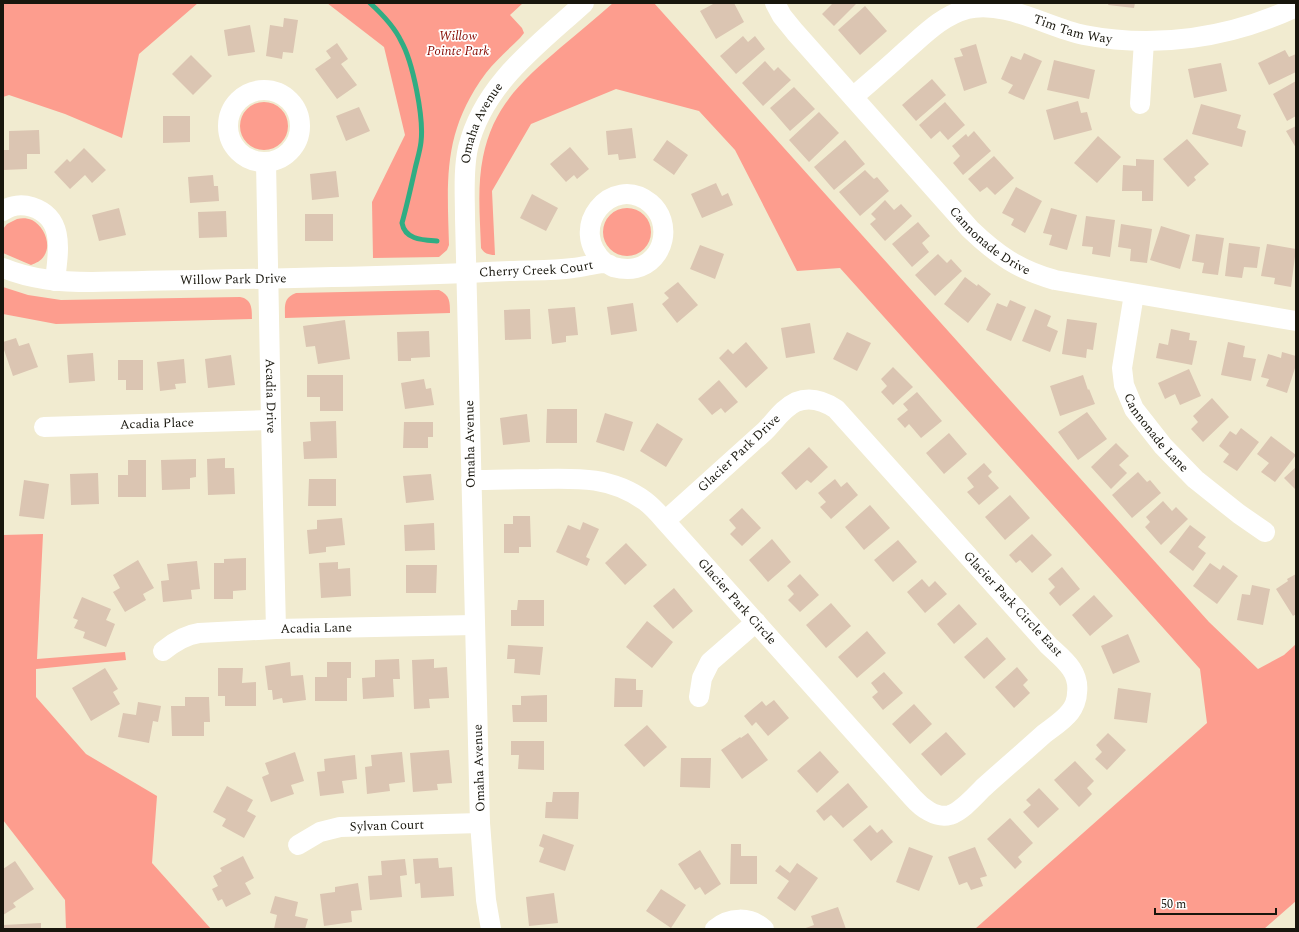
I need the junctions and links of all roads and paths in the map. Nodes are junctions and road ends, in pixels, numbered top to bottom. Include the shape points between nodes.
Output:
1 (584, 3) edge
2 (775, 3) edge
3 (1296, 8) edge
4 (1144, 41) junction
5 (853, 97) junction
6 (1140, 104) dead end
7 (266, 162) dead end
8 (3, 211) edge
9 (605, 263) dead end
10 (3, 268) edge
11 (466, 273) junction
12 (268, 278) junction
13 (56, 281) junction
14 (1134, 294) junction
15 (1296, 321) edge
16 (819, 400) joint
17 (270, 420) junction
18 (44, 427) dead end
19 (471, 480) junction
20 (665, 521) junction
21 (1265, 532) dead end
22 (756, 622) junction
23 (474, 625) junction
24 (276, 629) junction
25 (163, 651) dead end
26 (699, 697) dead end
27 (957, 810) joint
28 (480, 823) junction
29 (298, 845) dead end
30 (491, 929) edge
31 (715, 929) edge
32 (764, 929) edge

1 - 11 street, Omaha Avenue via 510,70 490,97 474,127 466,167
2 - 5 street, Cannonade Drive via 795,32
3 - 4 street, Tim Tam Way via 1224,32 1177,40
4 - 5 street, Tim Tam Way via 1084,34 1001,8 968,9 946,18 931,28
4 - 6 street
5 - 14 street, Cannonade Drive via 970,229 1007,260 1040,276
7 - 12 street, Acadia Drive
8 - 13 street via 25,205 41,210 51,218 56,228 59,246
9 - 11 street, Cherry Creek Court via 572,268
10 - 13 street, Willow Park Drive via 28,277
11 - 12 street, Willow Park Drive
11 - 19 street, Omaha Avenue
12 - 13 street, Willow Park Drive
12 - 17 street, Acadia Drive
14 - 15 street, Cannonade Drive
14 - 21 street, Cannonade Lane via 1122,368 1124,385 1134,409 1194,478
16 - 20 street, Glacier Park Drive via 804,400 788,408
16 - 27 street, Glacier Park Circle East via 836,409 1074,673 1078,691 1070,712
17 - 18 street, Acadia Place
17 - 24 street, Acadia Drive
19 - 20 street, Glacier Park Circle via 581,478 603,482 645,501
19 - 23 street, Omaha Avenue
20 - 22 street, Glacier Park Circle
22 - 26 street via 710,662 702,678
22 - 27 street, Glacier Park Circle via 919,804 940,815 950,815
23 - 24 street, Acadia Lane
23 - 28 street, Omaha Avenue
24 - 25 street, Acadia Lane via 193,634 179,639
28 - 29 street, Sylvan Court via 340,827 320,832
28 - 30 street, Omaha Avenue
31 - 32 street via 724,923 739,919 755,923

